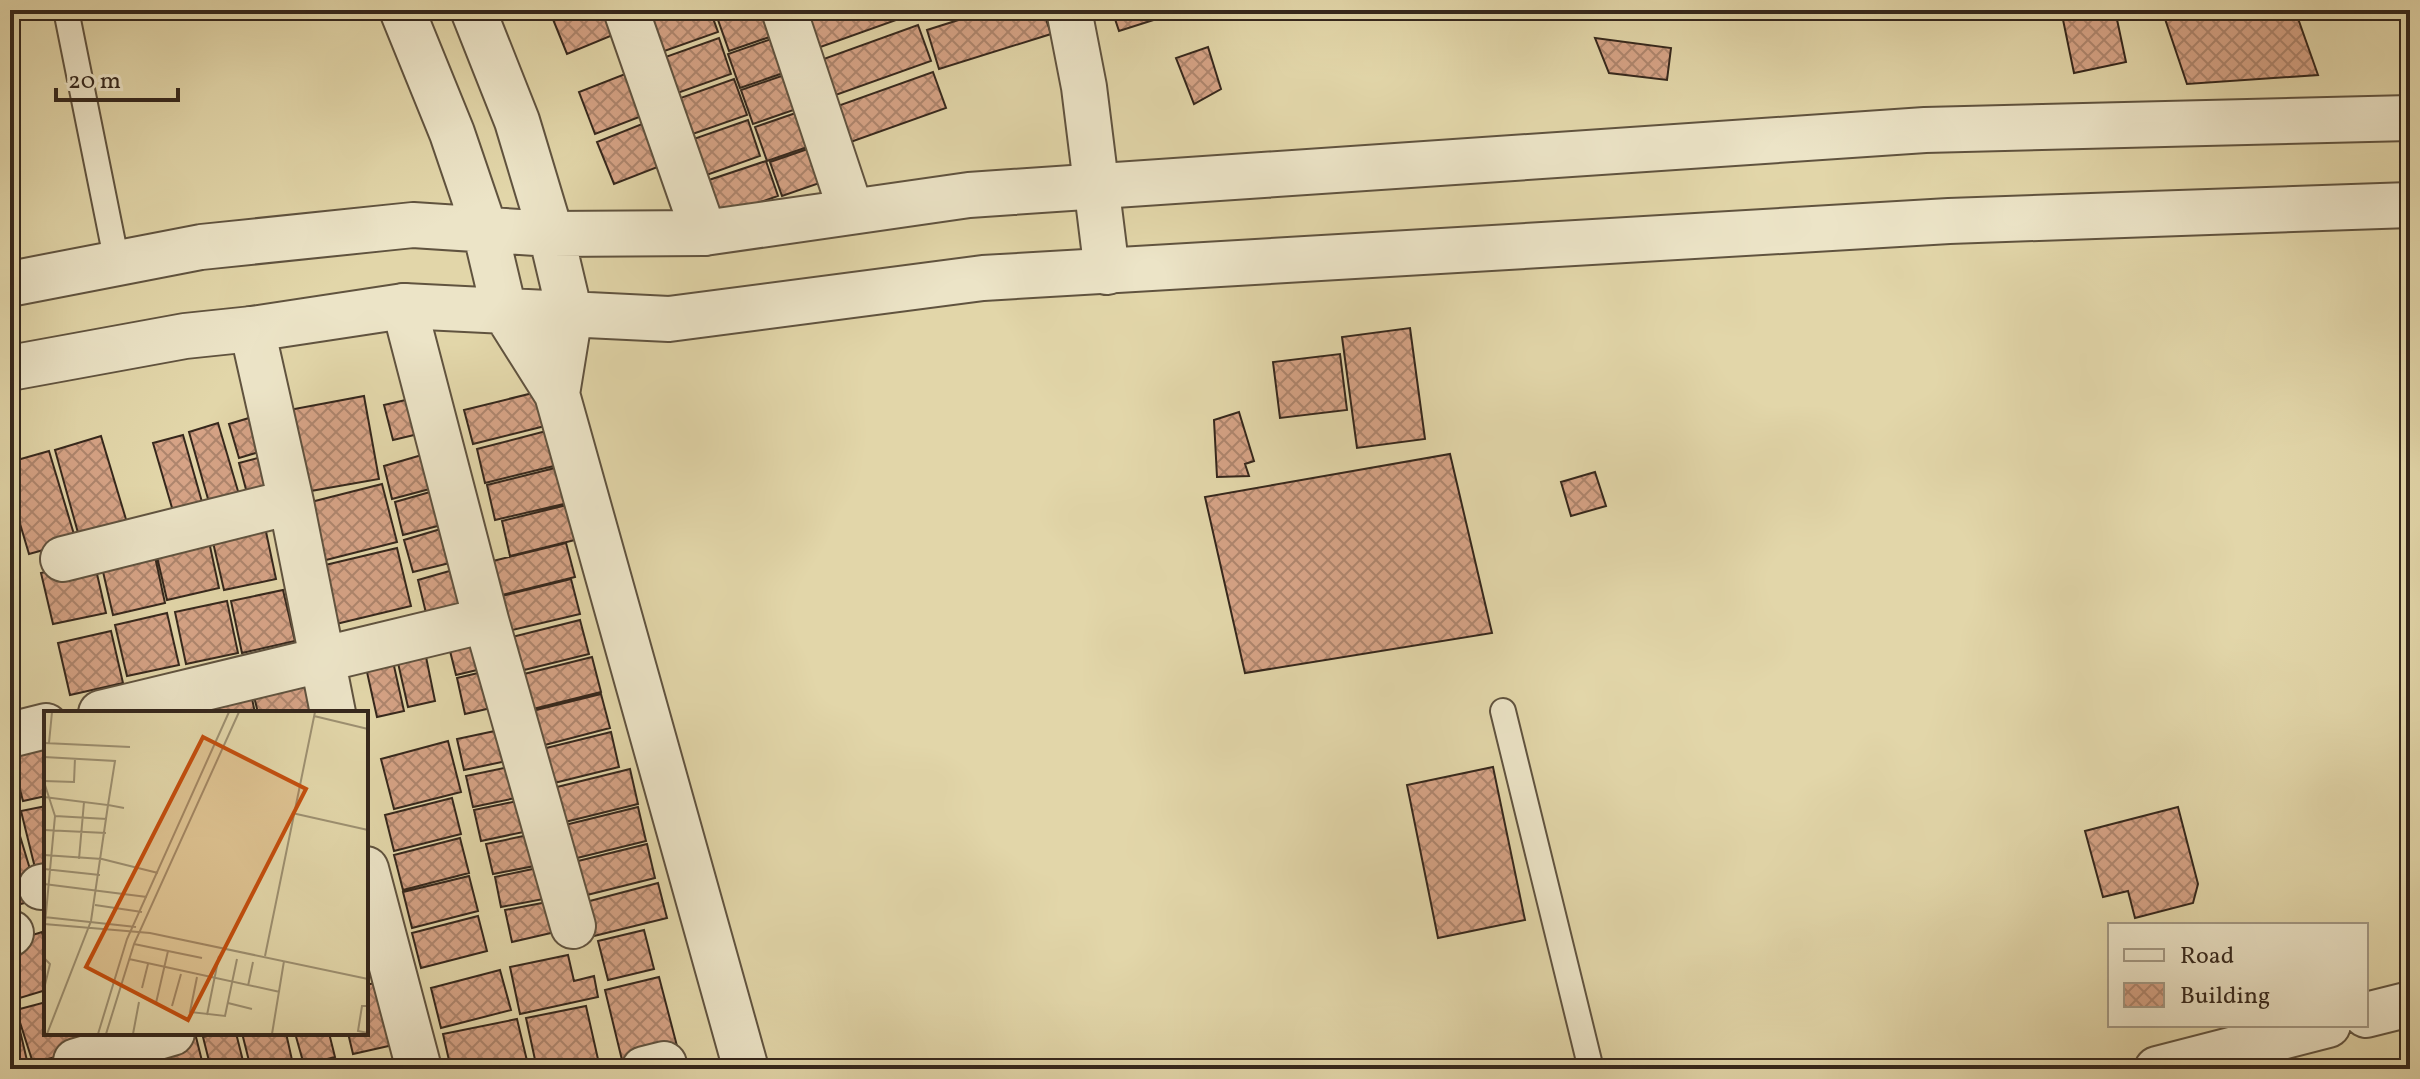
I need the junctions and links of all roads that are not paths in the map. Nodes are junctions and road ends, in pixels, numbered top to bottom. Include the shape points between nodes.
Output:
1 (66, 10) edge
2 (402, 10) edge
3 (473, 10) edge
4 (626, 10) edge
5 (784, 10) edge
6 (1069, 10) edge
7 (1097, 10) edge
8 (1109, 58) dead end
9 (2410, 118) edge
10 (1096, 186) junction
11 (2410, 205) edge
12 (851, 211) junction
13 (485, 230) junction
14 (704, 233) junction
15 (551, 234) junction
16 (117, 263) junction
17 (1107, 272) junction
18 (10, 284) edge
19 (404, 306) junction
20 (504, 310) junction
21 (570, 314) junction
22 (252, 329) junction
23 (10, 368) edge
24 (557, 394) junction
25 (291, 502) junction
26 (63, 559) dead end
27 (486, 620) junction
28 (323, 660) junction
29 (109, 711) edge
30 (333, 711) edge
31 (1503, 711) dead end
32 (44, 726) edge
33 (10, 735) edge
34 (368, 884) edge
35 (573, 926) dead end
36 (380, 973) edge
37 (2410, 1004) edge
38 (2368, 1014) edge
39 (2320, 1027) edge
40 (165, 1035) edge
41 (2160, 1068) edge
42 (78, 1069) edge
43 (419, 1069) edge
44 (746, 1069) edge
45 (1591, 1069) edge

1 - 16 lane
2 - 13 street
3 - 15 street via 517,121
4 - 14 street
5 - 12 street
6 - 10 street
7 - 8 street
9 - 10 street via 1925,130
10 - 12 street
10 - 17 street
11 - 17 street via 1949,221
12 - 14 street
13 - 15 street
13 - 16 street via 413,225 201,247
13 - 20 street
14 - 15 street
15 - 21 street
16 - 18 street
17 - 21 street via 983,278 669,319
19 - 20 street
19 - 22 street
19 - 27 street
20 - 21 street
20 - 24 street
21 - 24 street
22 - 23 street
22 - 25 street
24 - 44 street
25 - 26 street
25 - 28 street
27 - 28 street
27 - 35 street
28 - 29 street
28 - 30 street
31 - 45 lane
32 - 33 street
34 - 36 street
36 - 43 street
37 - 38 street
39 - 41 street
40 - 42 street via 76,1061

